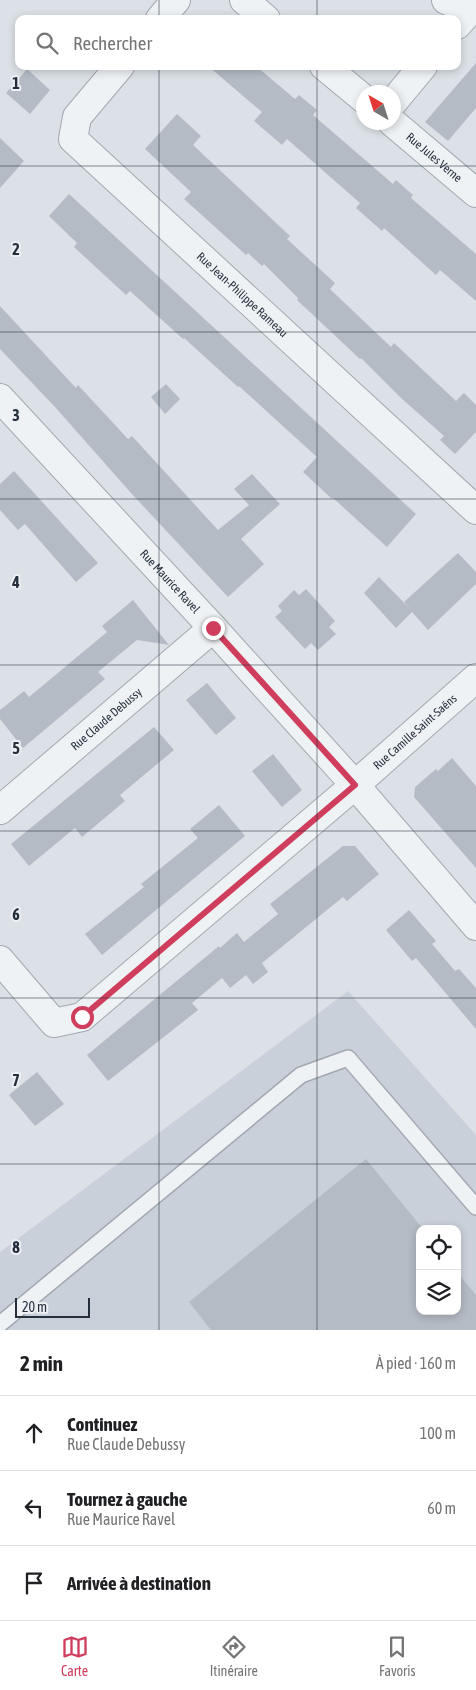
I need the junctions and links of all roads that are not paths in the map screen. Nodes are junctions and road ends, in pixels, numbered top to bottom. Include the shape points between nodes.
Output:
1 (176, 0) edge
2 (244, 0) edge
3 (163, 15) edge
4 (261, 15) edge
5 (117, 70) edge
6 (329, 70) edge
7 (420, 70) edge
8 (356, 92) edge
9 (401, 93) edge
10 (401, 130) edge
11 (476, 193) edge
12 (0, 398) edge
13 (476, 510) edge
14 (213, 628) junction
15 (476, 678) edge
16 (355, 785) junction
17 (0, 810) edge
18 (476, 926) edge
19 (0, 960) edge
20 (476, 1206) edge
21 (0, 1324) edge

1 - 3 street
2 - 4 street
5 - 13 street, Rue Jean-Philippe Rameau via 77,117 73,139
6 - 8 street
7 - 9 street
10 - 11 street, Rue Jules Verne
12 - 14 street, Rue Maurice Ravel
14 - 16 street, Rue Maurice Ravel
14 - 17 street, Rue Claude Debussy
15 - 16 street, Rue Camille Saint-Saëns
16 - 18 street, Rue Maurice Ravel
16 - 19 street via 82,1017 54,1023
20 - 21 lane via 348,1058 301,1076

